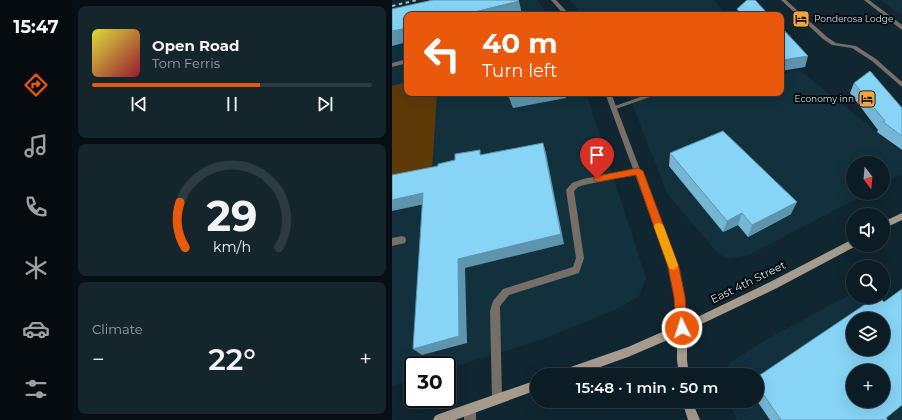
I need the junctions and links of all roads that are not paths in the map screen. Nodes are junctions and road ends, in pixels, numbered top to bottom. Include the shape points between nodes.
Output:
1 (553, 0) edge
2 (783, 0) edge
3 (866, 0) edge
4 (564, 12) edge
5 (902, 28) edge
6 (404, 62) edge
7 (392, 65) edge
8 (902, 85) edge
9 (609, 96) edge
10 (649, 96) edge
11 (614, 108) junction
12 (638, 171) junction
13 (902, 216) edge
14 (890, 222) edge
15 (402, 240) dead end
16 (392, 242) edge
17 (846, 247) edge
18 (682, 328) junction
19 (582, 368) edge
20 (683, 368) edge
21 (530, 388) edge
22 (497, 400) junction
23 (690, 408) edge
24 (470, 415) edge
25 (439, 420) edge
26 (694, 420) edge

1 - 4 street
2 - 8 street via 825,38 834,44 854,47 874,60
3 - 5 street
6 - 7 street
9 - 11 street
10 - 11 street
11 - 12 street
12 - 18 street via 674,267 680,297
12 - 22 street via 575,185 570,190 580,258 576,270 506,292 496,304 494,311
13 - 14 main road
15 - 16 street
17 - 18 main road, East 4th Street
18 - 19 main road, East 4th Street
18 - 20 main road
21 - 22 main road
22 - 24 main road
23 - 26 main road
24 - 25 main road

